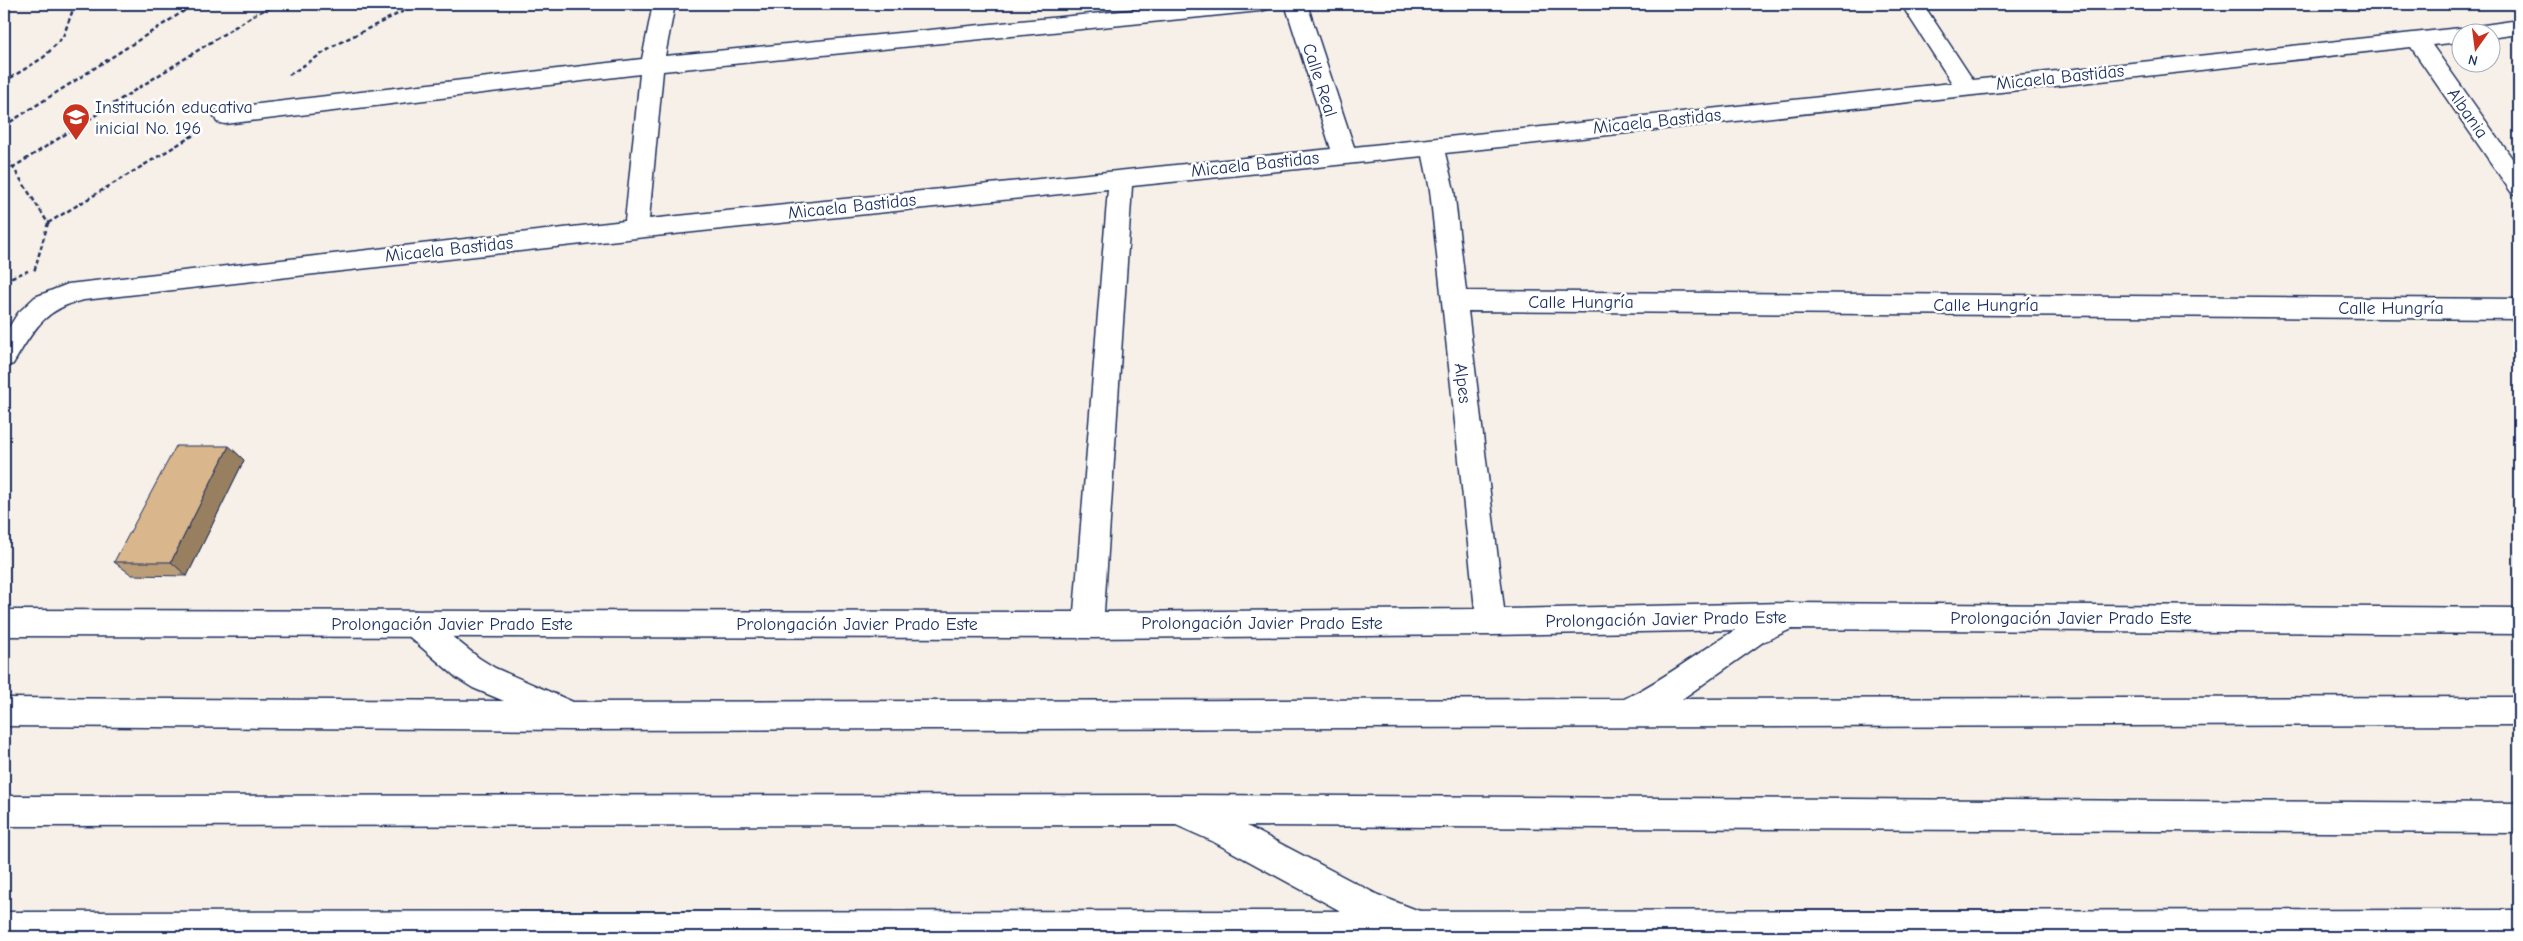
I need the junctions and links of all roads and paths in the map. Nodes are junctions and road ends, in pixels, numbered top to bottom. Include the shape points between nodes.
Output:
1 (75, 4) edge
2 (195, 4) edge
3 (280, 4) edge
4 (664, 4) edge
5 (1260, 4) edge
6 (1296, 4) edge
7 (1912, 4) edge
8 (2519, 27) edge
9 (2500, 29) edge
10 (2450, 36) edge
11 (2418, 41) junction
12 (652, 65) junction
13 (4, 82) edge
14 (1966, 87) junction
15 (226, 116) dead end
16 (4, 126) edge
17 (1432, 146) junction
18 (4, 153) edge
19 (1344, 156) junction
20 (12, 168) junction
21 (1121, 178) junction
22 (2519, 186) edge
23 (636, 229) junction
24 (33, 270) junction
25 (4, 280) edge
26 (50, 298) junction
27 (1452, 301) junction
28 (2519, 309) edge
29 (4, 357) edge
30 (1790, 616) junction
31 (2519, 621) edge
32 (1490, 622) junction
33 (4, 623) edge
34 (416, 624) junction
35 (1088, 625) junction
36 (2519, 711) edge
37 (4, 712) edge
38 (1630, 712) junction
39 (574, 716) junction
40 (1177, 810) junction
41 (4, 811) edge
42 (2519, 818) edge
43 (2519, 927) edge
44 (4, 929) edge
45 (1423, 929) junction
46 (1924, 932) edge
47 (267, 933) edge

1 - 13 path via 63,37 44,57
2 - 16 path
3 - 20 path via 257,13
4 - 12 street
5 - 12 street
6 - 19 street, Calle Real
7 - 14 street
8 - 9 street
10 - 11 street, Micaela Bastidas
11 - 14 street, Micaela Bastidas
11 - 22 street, Albania
12 - 15 street
12 - 23 street
14 - 17 street, Micaela Bastidas
17 - 19 street, Micaela Bastidas
17 - 27 street, Alpes via 1442,190
18 - 20 path
19 - 21 street, Micaela Bastidas
20 - 24 path via 48,222
21 - 23 street, Micaela Bastidas
21 - 35 street
23 - 26 street, Micaela Bastidas via 84,290
24 - 25 path
24 - 26 path
26 - 29 street via 35,309
27 - 28 street, Calle Hungría
27 - 32 street, Alpes
30 - 31 street, Prolongación Javier Prado Este
30 - 32 street, Prolongación Javier Prado Este
30 - 38 street via 1754,633 1660,697
32 - 35 street, Prolongación Javier Prado Este
33 - 34 street, Prolongación Javier Prado Este
34 - 35 street, Prolongación Javier Prado Este
34 - 39 street via 484,678
36 - 38 street
37 - 39 street
38 - 39 street
40 - 41 street
40 - 42 street
40 - 45 street via 1223,830 1369,908
43 - 46 street
44 - 47 street
45 - 46 street
45 - 47 street

